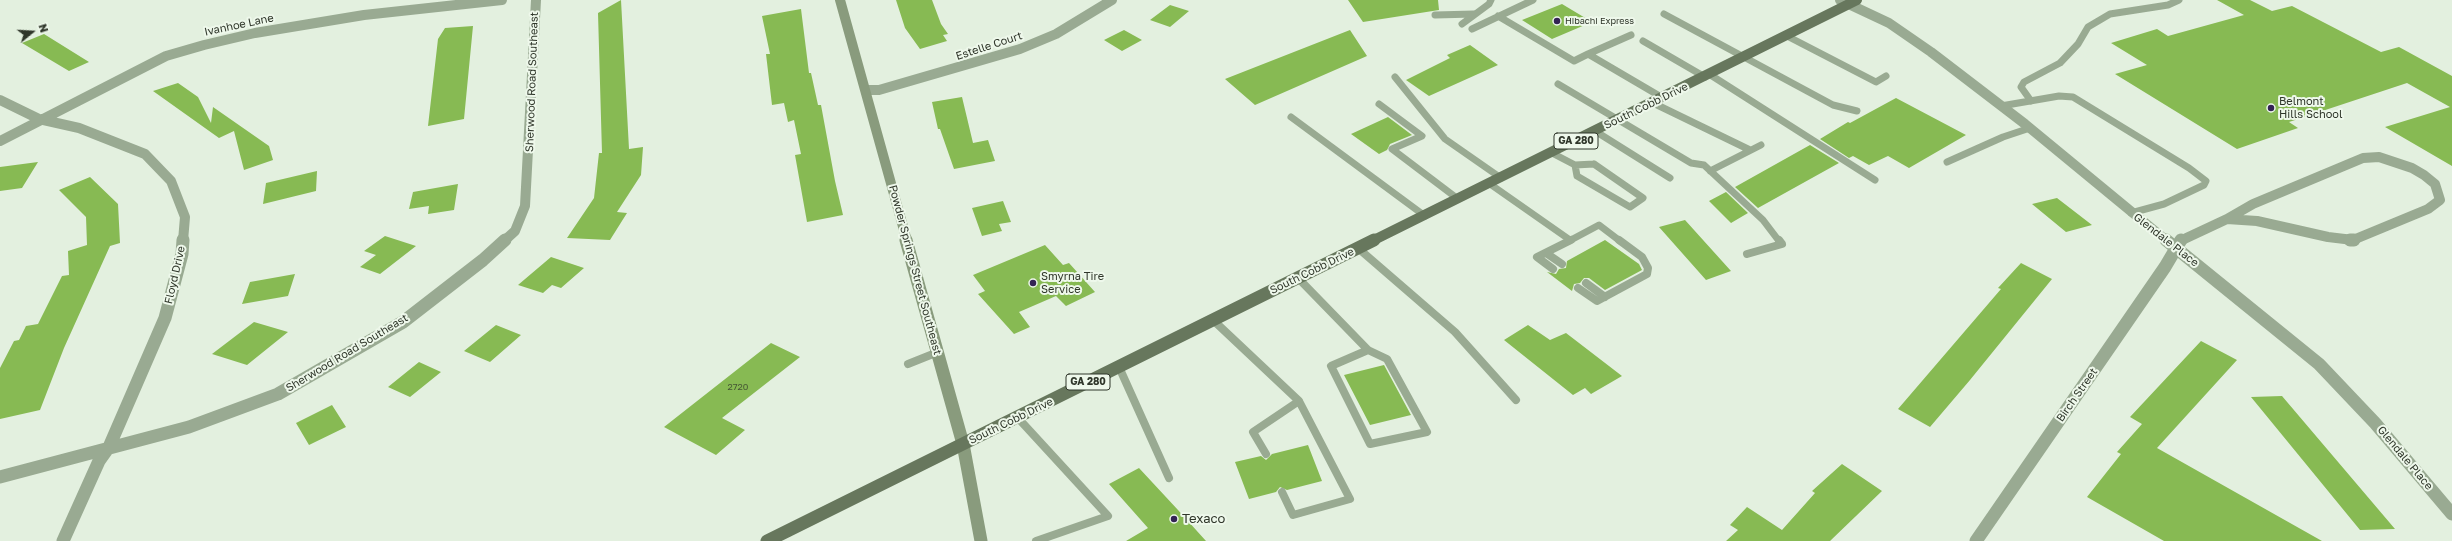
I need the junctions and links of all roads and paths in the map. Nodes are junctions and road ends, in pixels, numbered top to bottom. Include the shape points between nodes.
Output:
1 (502, 0) edge
2 (536, 0) edge
3 (840, 0) edge
4 (1112, 0) edge
5 (1491, 0) edge
6 (1533, 0) edge
7 (2179, 0) edge
8 (1847, 1) edge
9 (1474, 14) junction
10 (1664, 14) dead end
11 (1435, 15) dead end
12 (1498, 16) junction
13 (1462, 24) dead end
14 (1472, 29) dead end
15 (1631, 34) dead end
16 (1787, 36) junction
17 (1643, 41) dead end
18 (1588, 54) junction
19 (1744, 58) junction
20 (1707, 76) junction
21 (1886, 76) dead end
22 (1395, 78) dead end
23 (1558, 84) dead end
24 (866, 90) junction
25 (1663, 98) junction
26 (0, 100) edge
27 (2030, 101) junction
28 (1651, 102) junction
29 (1379, 104) dead end
30 (2001, 106) junction
31 (1857, 111) dead end
32 (1291, 117) dead end
33 (39, 119) junction
34 (1618, 120) junction
35 (2030, 128) junction
36 (1595, 131) junction
37 (0, 141) edge
38 (1761, 145) dead end
39 (1750, 150) junction
40 (1552, 153) junction
41 (1947, 162) dead end
42 (1575, 166) junction
43 (1710, 171) junction
44 (1502, 178) junction
45 (1670, 178) dead end
46 (1875, 180) dead end
47 (1490, 184) junction
48 (1458, 199) junction
49 (2131, 213) junction
50 (1424, 216) junction
51 (2227, 219) junction
52 (1570, 240) junction
53 (1358, 248) junction
54 (2177, 249) junction
55 (1546, 253) junction
56 (1747, 254) dead end
57 (1562, 264) dead end
58 (1553, 269) dead end
59 (1298, 278) junction
60 (1586, 283) dead end
61 (1578, 288) dead end
62 (1605, 297) junction
63 (1213, 320) junction
64 (1368, 350) junction
65 (938, 352) junction
66 (908, 364) dead end
67 (1119, 367) junction
68 (1516, 400) dead end
69 (1299, 401) junction
70 (1018, 418) junction
71 (963, 444) junction
72 (108, 447) junction
73 (1266, 454) dead end
74 (0, 477) edge
75 (1169, 478) dead end
76 (1282, 492) dead end
77 (2452, 514) edge
78 (772, 540) edge
79 (63, 541) edge
80 (981, 541) edge
81 (1036, 541) edge
82 (1976, 541) edge

1 - 33 street, Ivanhoe Lane via 364,15 255,33 204,45 166,56
2 - 72 street, Sherwood Road Southeast via 528,179 525,206 516,231 403,322 278,394 189,427
3 - 24 street, Powder Springs Street Southeast
4 - 24 street, Estelle Court via 1056,34 1020,49 879,90
5 - 9 lane
6 - 12 lane
7 - 27 lane via 2168,5 2110,14 2088,27 2078,44 2060,63 2024,82 2021,87
8 - 16 main road, South Cobb Drive / GA 280
8 - 30 street, Glendale Place via 1889,23 1927,54
9 - 11 lane
9 - 13 lane
10 - 19 lane
12 - 14 lane
12 - 18 lane via 1574,61
15 - 18 lane
16 - 19 main road, South Cobb Drive / GA 280
16 - 21 lane via 1876,82
17 - 20 lane
18 - 25 lane
19 - 20 main road, South Cobb Drive / GA 280
19 - 31 lane via 1833,105
20 - 25 main road, South Cobb Drive / GA 280
20 - 46 lane
22 - 44 lane via 1445,138
23 - 34 lane
24 - 65 street, Powder Springs Street Southeast
25 - 28 main road, South Cobb Drive / GA 280
26 - 33 street, Floyd Drive
27 - 30 lane
27 - 49 lane via 2059,96 2081,100 2206,181 2204,185 2164,204
28 - 34 main road, South Cobb Drive / GA 280
28 - 39 lane
29 - 48 lane via 1422,136 1392,149
30 - 35 street, Glendale Place
32 - 50 lane
33 - 37 street, Ivanhoe Lane
33 - 72 street, Floyd Drive via 79,128 145,154 171,181 185,217 182,254 165,318
34 - 36 main road, South Cobb Drive / GA 280
34 - 43 lane via 1691,163 1704,165
35 - 41 lane via 2003,136
35 - 49 street, Glendale Place
36 - 40 main road, South Cobb Drive / GA 280
36 - 45 lane
38 - 39 lane
39 - 43 lane
40 - 42 lane
40 - 44 main road, South Cobb Drive / GA 280
42 - 42 lane via 1577,176 1630,207 1643,198 1594,164
43 - 56 lane via 1763,220 1782,244
44 - 47 main road, South Cobb Drive / GA 280
47 - 48 main road, South Cobb Drive / GA 280
47 - 52 lane
48 - 50 main road, South Cobb Drive / GA 280
49 - 54 street, Glendale Place
50 - 53 main road, South Cobb Drive / GA 280
51 - 51 street, Birch Street via 2253,204 2363,158 2379,157 2412,168 2435,184 2440,200 2428,209 2353,240 2257,221
51 - 54 street, Birch Street via 2180,240
52 - 55 lane
52 - 62 lane via 1599,225 1642,257 1648,268 1647,274
53 - 59 main road, South Cobb Drive / GA 280
53 - 68 lane via 1455,332
54 - 77 street, Glendale Place via 2318,364 2375,423
54 - 82 street, Birch Street
55 - 57 lane
55 - 58 lane via 1537,257
59 - 63 main road, South Cobb Drive / GA 280
59 - 64 lane
60 - 62 lane
61 - 62 lane via 1597,301
63 - 67 main road, South Cobb Drive / GA 280
63 - 69 lane
64 - 64 lane via 1330,366 1370,444 1427,432 1387,358
65 - 66 lane
65 - 71 street, Powder Springs Street Southeast
67 - 70 main road, South Cobb Drive / GA 280
67 - 75 lane
69 - 73 lane via 1253,432
69 - 76 lane via 1350,499 1293,515
70 - 71 main road, South Cobb Drive / GA 280
70 - 81 lane via 1108,516
71 - 78 main road, South Cobb Drive / GA 280
71 - 80 street, Powder Springs Street Southeast
72 - 74 street, Sherwood Road Southeast
72 - 79 street, Floyd Drive via 98,461

